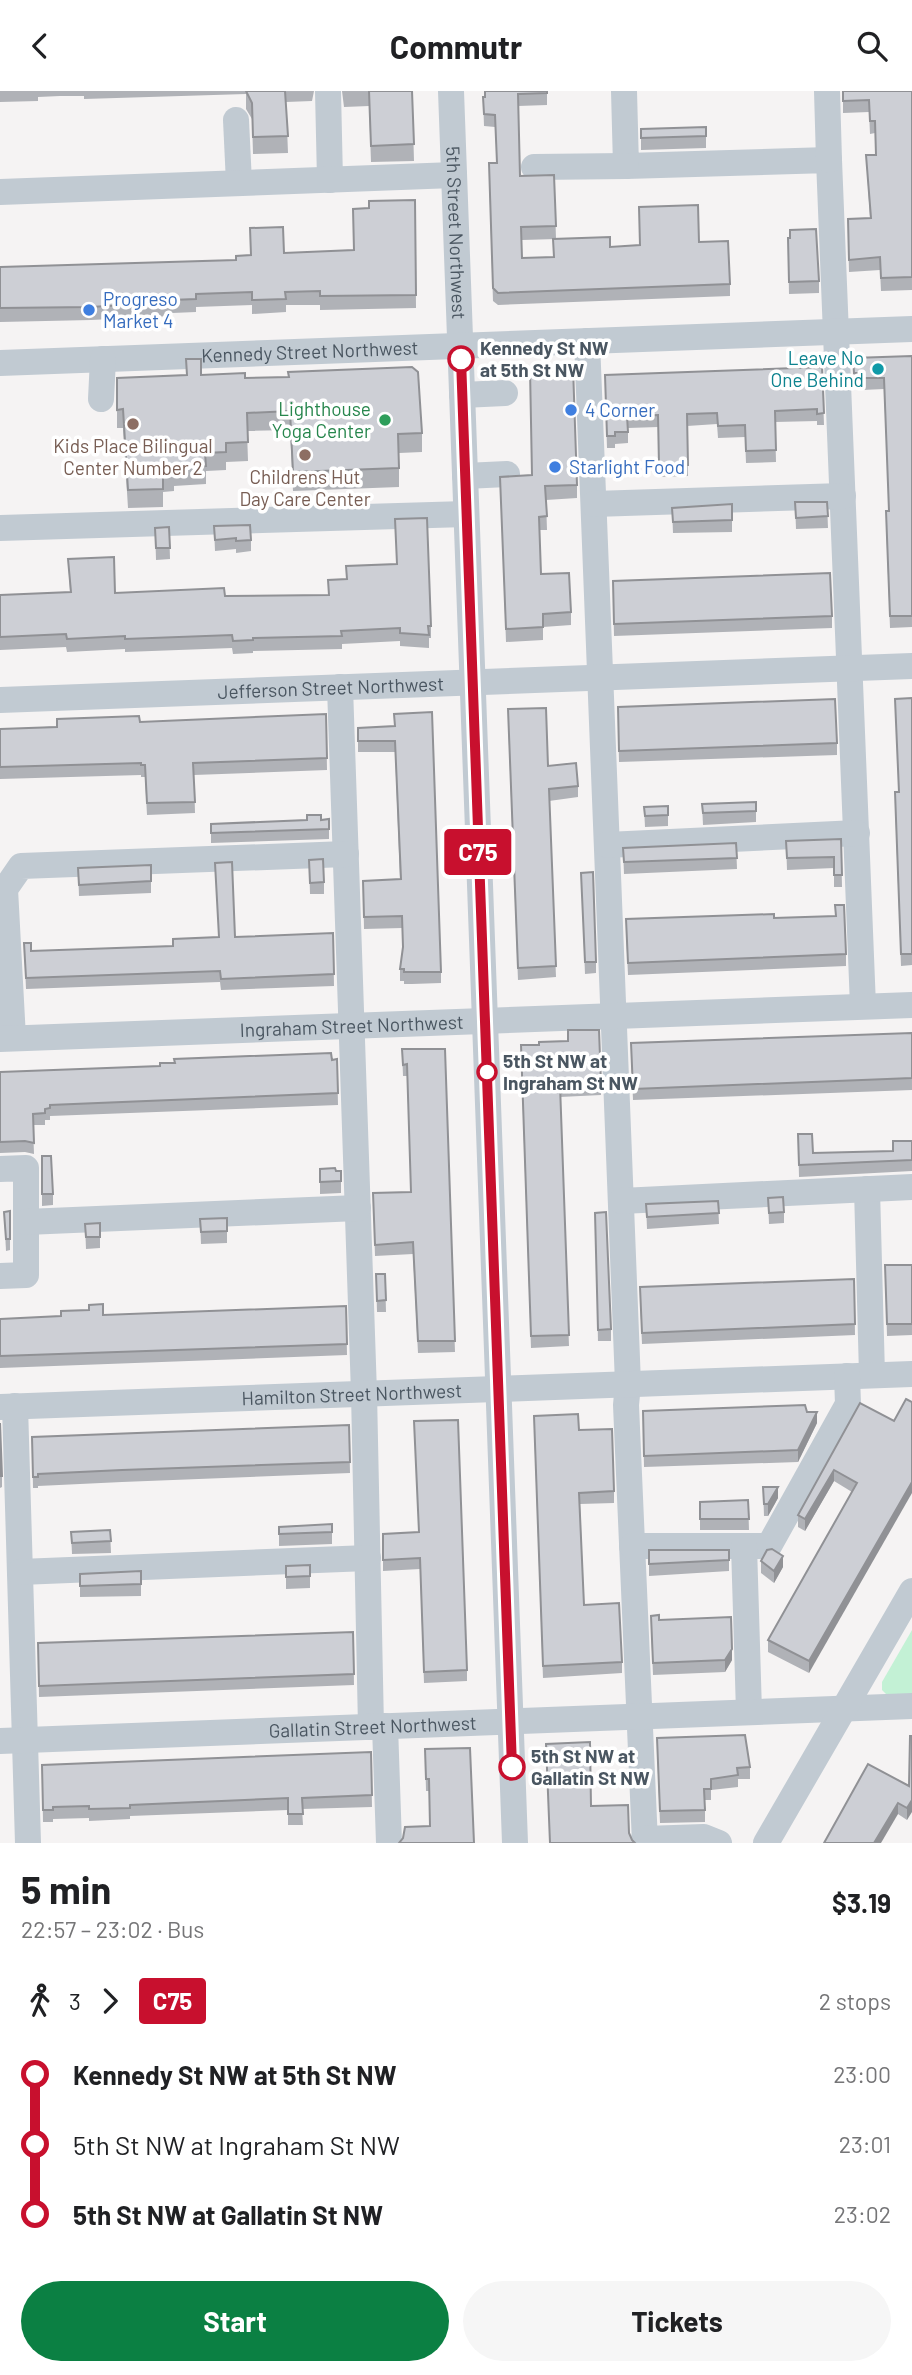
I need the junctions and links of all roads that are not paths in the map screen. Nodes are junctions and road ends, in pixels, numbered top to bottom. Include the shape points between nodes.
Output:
1 (328, 91) edge
2 (451, 91) edge
3 (624, 91) edge
4 (827, 91) edge
5 (236, 120) dead end
6 (829, 160) junction
7 (626, 166) junction
8 (534, 167) dead end
9 (454, 175) junction
10 (330, 180) junction
11 (239, 183) junction
12 (0, 192) edge
13 (912, 329) edge
14 (836, 332) junction
15 (587, 341) junction
16 (460, 346) junction
17 (103, 359) junction
18 (0, 363) edge
19 (505, 393) dead end
20 (462, 395) junction
21 (101, 400) dead end
22 (507, 474) edge
23 (465, 476) junction
24 (843, 496) junction
25 (594, 504) junction
26 (466, 514) junction
27 (0, 528) edge
28 (912, 666) edge
29 (851, 669) junction
30 (601, 678) junction
31 (472, 683) junction
32 (340, 687) junction
33 (0, 700) edge
34 (857, 833) junction
35 (607, 845) junction
36 (346, 854) junction
37 (912, 1005) edge
38 (863, 1006) junction
39 (613, 1016) junction
40 (485, 1021) junction
41 (351, 1026) junction
42 (7, 1039) edge
43 (0, 1169) edge
44 (912, 1187) edge
45 (867, 1189) junction
46 (621, 1201) junction
47 (358, 1208) junction
48 (26, 1221) junction
49 (0, 1276) edge
50 (912, 1374) edge
51 (860, 1376) junction
52 (628, 1384) junction
53 (498, 1389) junction
54 (364, 1393) junction
55 (8, 1406) edge
56 (632, 1546) junction
57 (744, 1546) junction
58 (368, 1558) junction
59 (20, 1572) junction
60 (912, 1591) edge
61 (912, 1706) edge
62 (843, 1709) junction
63 (749, 1712) junction
64 (639, 1716) junction
65 (510, 1721) junction
66 (378, 1727) junction
67 (12, 1740) edge
68 (645, 1841) edge
69 (28, 1843) edge
70 (389, 1843) edge
71 (515, 1843) edge
72 (719, 1843) edge
73 (765, 1843) edge

1 - 10 street
2 - 9 street, 5th Street Northwest
3 - 7 street
4 - 6 street
5 - 11 street
6 - 7 street
6 - 14 street
7 - 8 street
9 - 10 street
9 - 16 street, 5th Street Northwest
10 - 11 street
11 - 12 street
13 - 14 street, Kennedy Street Northwest
14 - 15 street, Kennedy Street Northwest
14 - 24 street
15 - 16 street, Kennedy Street Northwest
15 - 25 street
16 - 17 street, Kennedy Street Northwest
16 - 20 street, 5th Street Northwest
17 - 18 street, Kennedy Street Northwest
17 - 21 street
19 - 20 street
20 - 23 street, 5th Street Northwest
22 - 23 street
23 - 26 street, 5th Street Northwest
24 - 25 street
24 - 29 street
25 - 30 street
26 - 27 street
26 - 31 street, 5th Street Northwest
28 - 29 street, Jefferson Street Northwest
29 - 30 street, Jefferson Street Northwest
29 - 34 street
30 - 31 street, Jefferson Street Northwest
30 - 35 street
31 - 32 street, Jefferson Street Northwest
31 - 40 street, 5th Street Northwest
32 - 33 street, Jefferson Street Northwest
32 - 36 street
34 - 35 street
34 - 38 street
35 - 39 street
36 - 41 street
36 - 42 street via 20,866 5,890
37 - 38 street, Ingraham Street Northwest
38 - 39 street, Ingraham Street Northwest
39 - 40 street, Ingraham Street Northwest
39 - 46 street
40 - 41 street, Ingraham Street Northwest
40 - 53 street, 5th Street Northwest
41 - 42 street, Ingraham Street Northwest
41 - 47 street
43 - 48 street via 26,1168
44 - 45 street
45 - 46 street
45 - 51 street
46 - 52 street
47 - 48 street
47 - 54 street
48 - 49 street via 26,1275
50 - 51 street, Hamilton Street Northwest
51 - 52 street, Hamilton Street Northwest
51 - 57 street via 769,1546
52 - 53 street, Hamilton Street Northwest
52 - 56 street
53 - 54 street, Hamilton Street Northwest
53 - 65 street, 5th Street Northwest
54 - 55 street, Hamilton Street Northwest
54 - 58 street
55 - 59 street
56 - 57 street
56 - 64 street
57 - 63 street
58 - 59 street
58 - 66 street
59 - 67 street
60 - 62 street
61 - 62 street, Gallatin Street Northwest
62 - 63 street, Gallatin Street Northwest
62 - 73 street
63 - 64 street, Gallatin Street Northwest
64 - 65 street, Gallatin Street Northwest
64 - 68 street
65 - 66 street, Gallatin Street Northwest
65 - 71 street, 5th Street Northwest
66 - 67 street, Gallatin Street Northwest
66 - 70 street
67 - 69 street
68 - 72 street via 704,1837

